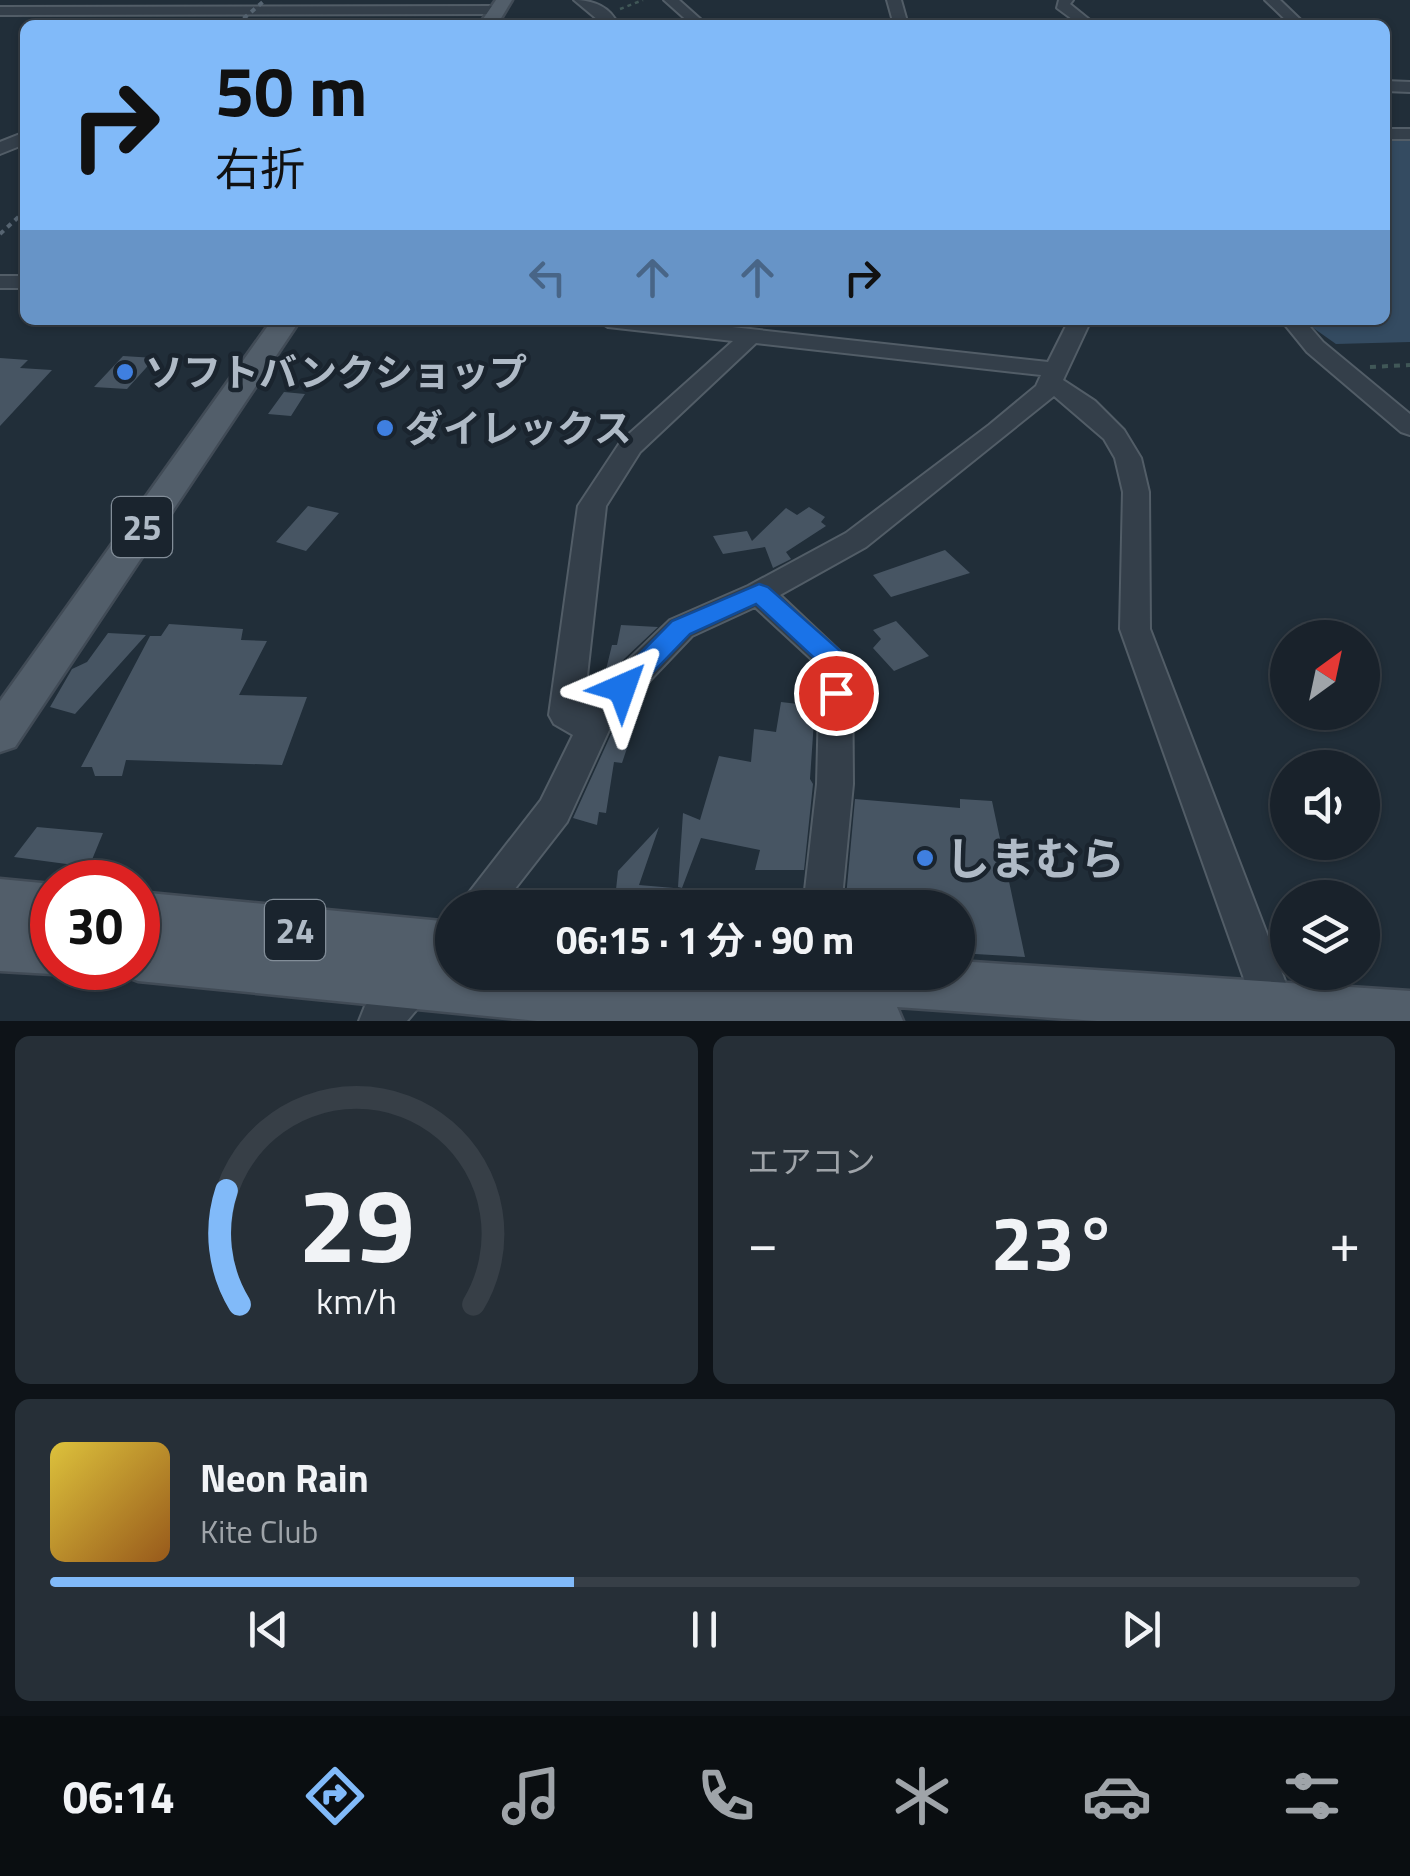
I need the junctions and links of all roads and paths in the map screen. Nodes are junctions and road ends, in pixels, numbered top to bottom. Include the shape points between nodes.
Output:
1 (233, 0) edge
2 (581, 0) edge
3 (643, 0) edge
4 (672, 0) edge
5 (1066, 0) edge
6 (1272, 0) edge
7 (0, 10) edge
8 (497, 12) edge
9 (217, 13) junction
10 (208, 20) edge
11 (609, 20) edge
12 (694, 20) edge
13 (1082, 20) edge
14 (1294, 20) edge
15 (283, 325) edge
16 (653, 325) edge
17 (1078, 325) edge
18 (1297, 325) edge
19 (751, 336) junction
20 (1410, 365) edge
21 (1342, 369) junction
22 (1054, 377) junction
23 (1410, 426) edge
24 (759, 593) junction
25 (602, 710) junction
26 (0, 736) edge
27 (492, 890) edge
28 (824, 890) edge
29 (0, 901) edge
30 (30, 904) edge
31 (160, 916) edge
32 (435, 933) edge
33 (0, 947) edge
34 (30, 949) edge
35 (435, 959) edge
36 (160, 961) edge
37 (813, 997) edge
38 (396, 1003) edge
39 (1274, 1007) junction
40 (1410, 1017) edge
41 (876, 1021) edge

1 - 9 street
2 - 11 street
3 - 11 path
4 - 12 street
5 - 13 street via 1062,5
6 - 14 street
7 - 9 street
8 - 9 street
9 - 10 street
15 - 26 main road, 25
16 - 19 street
17 - 22 street
18 - 21 street
19 - 22 street
19 - 25 street via 630,447 592,506 566,715 576,722
20 - 21 path
21 - 23 street
22 - 24 street via 998,430 856,540
22 - 39 street via 1115,435 1128,458 1136,492 1134,629
24 - 25 street via 681,628
24 - 28 street via 836,663
25 - 27 street via 554,811
29 - 30 main road
31 - 32 main road, 24
33 - 34 main road
35 - 38 street
36 - 38 main road, 24
37 - 38 main road, 24
37 - 39 main road, 24
37 - 41 main road, 24
39 - 40 main road, 24

